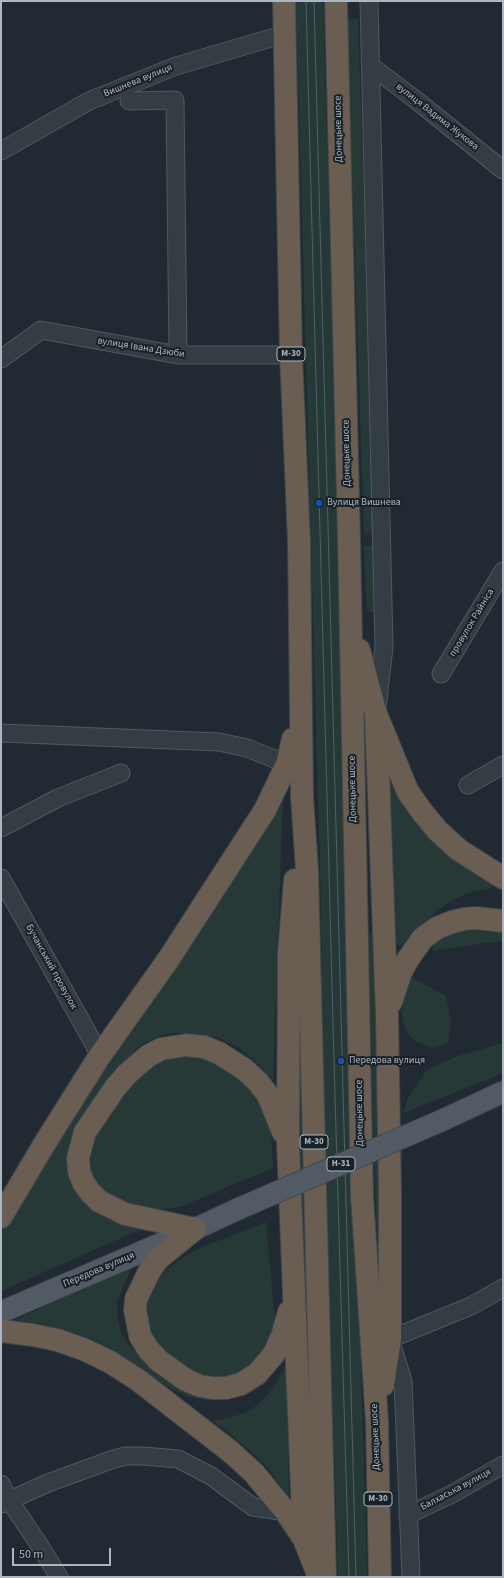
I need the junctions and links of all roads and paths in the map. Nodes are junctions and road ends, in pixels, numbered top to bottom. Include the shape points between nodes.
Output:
1 (284, 1) edge
2 (336, 1) edge
3 (369, 1) edge
4 (285, 34) junction
5 (371, 66) junction
6 (129, 101) dead end
7 (1, 151) edge
8 (503, 170) edge
9 (178, 355) junction
10 (292, 355) junction
11 (1, 359) edge
12 (503, 571) edge
13 (350, 616) junction
14 (441, 674) dead end
15 (300, 706) junction
16 (376, 714) junction
17 (1, 732) edge
18 (287, 764) junction
19 (378, 764) junction
20 (503, 765) edge
21 (121, 773) dead end
22 (468, 784) dead end
23 (302, 797) junction
24 (1, 828) edge
25 (355, 869) junction
26 (1, 878) edge
27 (503, 878) edge
28 (503, 921) edge
29 (387, 1015) junction
30 (99, 1058) junction
31 (503, 1092) edge
32 (288, 1144) junction
33 (1, 1217) edge
34 (195, 1229) junction
35 (503, 1288) edge
36 (294, 1294) junction
37 (1, 1312) edge
38 (1, 1331) edge
39 (390, 1339) junction
40 (376, 1422) junction
41 (503, 1465) edge
42 (1, 1484) edge
43 (5, 1502) edge
44 (286, 1512) junction
45 (408, 1515) junction
46 (304, 1539) junction
47 (59, 1577) edge
48 (318, 1577) edge
49 (325, 1577) edge
50 (380, 1577) edge
51 (411, 1577) edge

1 - 4 highway, М-30
2 - 13 highway, Донецьке шосе / М-30
3 - 5 street
4 - 7 street, Вишнева вулиця via 176,66 89,101
4 - 10 highway, М-30
5 - 8 street, вулиця Вадима Жукова
5 - 16 street via 384,647
6 - 9 street via 174,100
9 - 10 street, вулиця Івана Дзюби
9 - 11 street, вулиця Івана Дзюби via 41,330
10 - 15 highway, М-30 via 299,541
12 - 14 street, провулок Райніса
13 - 16 highway
13 - 25 highway, Донецьке шосе / М-30
15 - 18 highway
15 - 23 highway, М-30
16 - 19 highway
16 - 27 highway via 408,792 422,813 459,850
17 - 18 street via 219,742 247,748
18 - 30 highway via 265,810 168,960
19 - 25 highway
19 - 29 highway
20 - 22 street
21 - 24 street via 58,798
23 - 32 highway via 289,953
23 - 49 highway, М-30 via 307,870
25 - 40 highway, Донецьке шосе / М-30 via 362,1196
26 - 30 street, Бучанський провулок via 95,1046
28 - 29 highway via 484,918 464,919 437,928 423,938 401,972
29 - 39 highway
30 - 33 highway
31 - 34 main road, Передова вулиця / Н-31, bridge
32 - 34 highway via 268,1095 244,1069 219,1053 204,1047 173,1046 161,1049 139,1063 115,1088 86,1132 78,1158 79,1171 90,1192 112,1209 140,1218
32 - 36 highway
34 - 36 highway via 158,1260 136,1299 135,1310 140,1336 148,1349 170,1370 186,1380 207,1387 226,1388 241,1384 257,1374 274,1354
34 - 37 main road, Передова вулиця / Н-31
35 - 39 street via 471,1306
36 - 46 highway
38 - 44 highway via 57,1340 110,1362 176,1408 230,1452 254,1473
39 - 40 highway
39 - 45 street via 403,1381
40 - 50 highway, Донецьке шосе / М-30
41 - 45 street, Балхаська вулиця
42 - 43 street
43 - 44 street via 111,1460 126,1456 143,1456 178,1459 212,1476 253,1507
43 - 47 street via 38,1543
44 - 46 highway
45 - 51 street
46 - 48 highway

